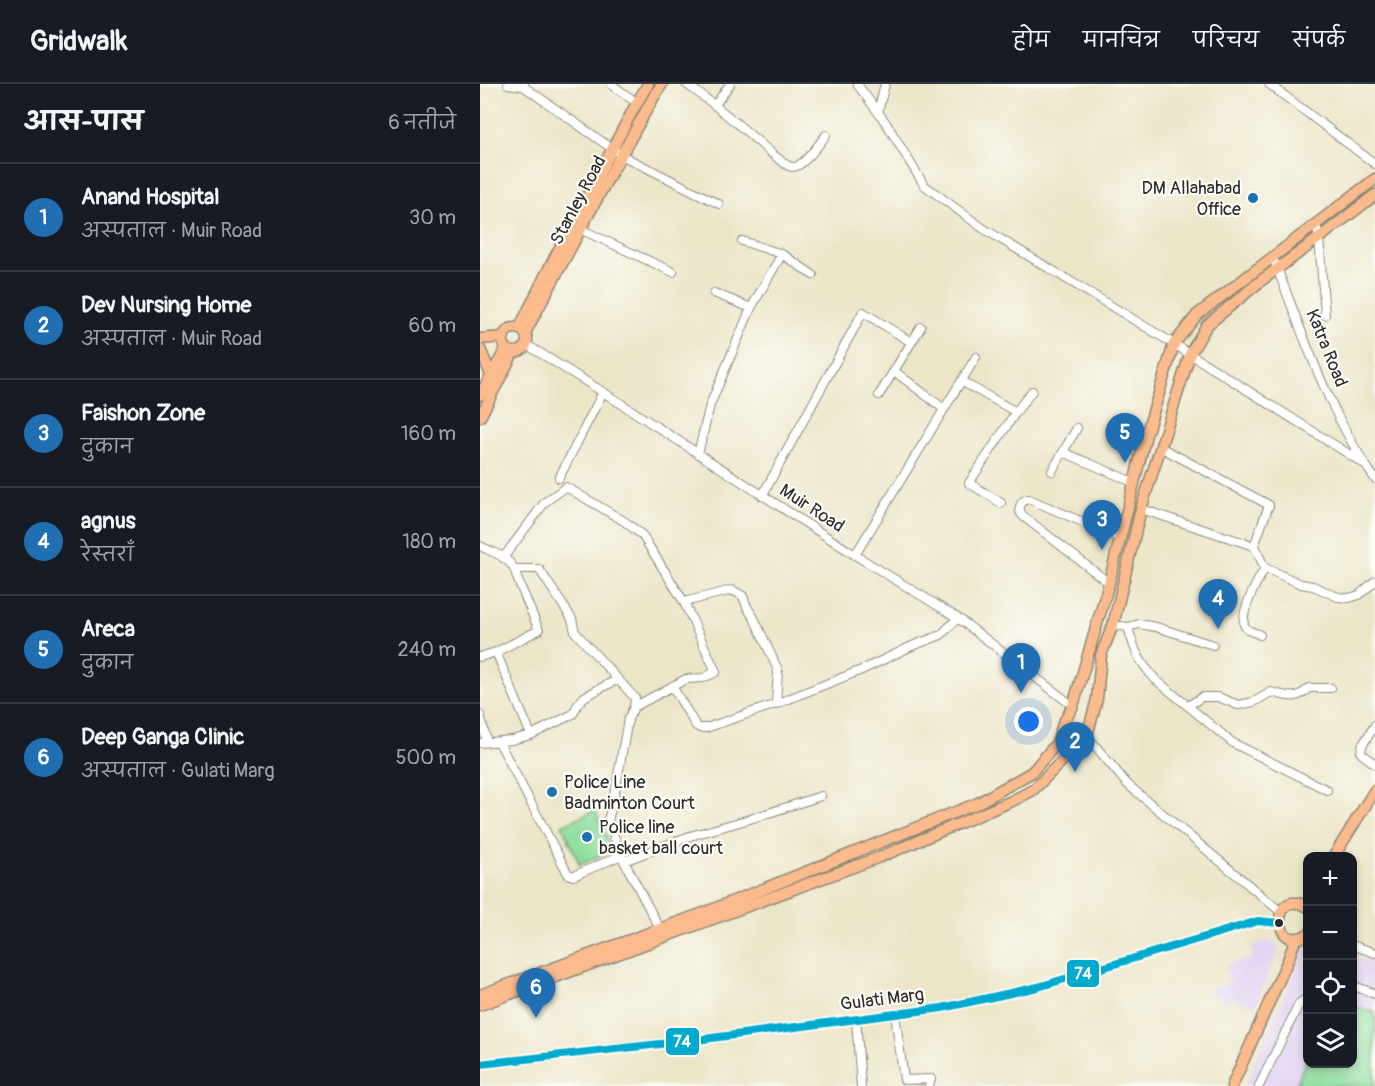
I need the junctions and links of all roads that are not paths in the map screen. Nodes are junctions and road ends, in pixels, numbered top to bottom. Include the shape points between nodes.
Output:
1 (508, 84) edge
2 (610, 84) edge
3 (648, 84) edge
4 (662, 84) edge
5 (686, 84) edge
6 (730, 84) edge
7 (857, 84) edge
8 (885, 84) edge
9 (1269, 84) edge
10 (524, 85) edge
11 (637, 103) junction
12 (715, 105) junction
13 (878, 112) junction
14 (826, 135) dead end
15 (617, 152) junction
16 (1375, 164) edge
17 (1375, 179) edge
18 (1375, 195) edge
19 (719, 204) dead end
20 (1316, 224) junction
21 (580, 229) junction
22 (1319, 238) junction
23 (742, 241) dead end
24 (782, 254) junction
25 (1273, 258) junction
26 (1278, 269) junction
27 (673, 272) dead end
28 (813, 275) dead end
29 (714, 293) dead end
30 (752, 308) junction
31 (1325, 315) dead end
32 (921, 327) dead end
33 (522, 331) junction
34 (503, 337) junction
35 (480, 339) edge
36 (911, 342) junction
37 (1174, 344) junction
38 (527, 345) junction
39 (480, 349) edge
40 (509, 351) junction
41 (1190, 354) junction
42 (976, 357) dead end
43 (894, 371) junction
44 (491, 375) junction
45 (962, 381) junction
46 (1032, 391) dead end
47 (603, 392) junction
48 (480, 395) edge
49 (879, 395) dead end
50 (944, 409) junction
51 (1016, 412) junction
52 (480, 417) edge
53 (1077, 428) dead end
54 (1160, 447) junction
55 (1063, 452) junction
56 (698, 454) junction
57 (1364, 463) junction
58 (1052, 471) dead end
59 (559, 478) dead end
60 (1375, 479) edge
61 (1135, 483) junction
62 (762, 496) junction
63 (1001, 502) dead end
64 (1142, 508) junction
65 (1120, 538) junction
66 (480, 546) edge
67 (1254, 546) junction
68 (855, 555) junction
69 (503, 558) junction
70 (1265, 568) junction
71 (516, 569) junction
72 (1375, 581) edge
73 (1109, 583) junction
74 (684, 602) junction
75 (958, 618) junction
76 (1113, 625) junction
77 (1128, 627) junction
78 (1260, 635) dead end
79 (1213, 645) dead end
80 (496, 652) junction
81 (480, 657) edge
82 (618, 679) junction
83 (672, 686) junction
84 (1331, 688) dead end
85 (1075, 701) junction
86 (776, 704) junction
87 (1188, 706) junction
88 (634, 707) junction
89 (1095, 708) junction
90 (480, 715) edge
91 (1375, 724) edge
92 (1060, 733) junction
93 (531, 735) junction
94 (1084, 739) junction
95 (484, 742) edge
96 (499, 742) junction
97 (1375, 764) edge
98 (1327, 790) dead end
99 (1375, 790) edge
100 (821, 796) dead end
101 (1336, 852) edge
102 (623, 858) junction
103 (1303, 904) edge
104 (1280, 917) junction
105 (660, 929) junction
106 (1303, 936) edge
107 (1296, 938) junction
108 (1357, 946) edge
109 (1375, 952) edge
110 (1357, 987) edge
111 (1375, 994) edge
112 (480, 995) edge
113 (1303, 1001) edge
114 (480, 1005) edge
115 (895, 1014) junction
116 (856, 1019) junction
117 (480, 1064) edge
118 (861, 1086) edge
119 (929, 1086) edge
120 (1232, 1086) edge
121 (1259, 1086) edge

1 - 10 street
2 - 11 street
3 - 11 main road, Stanley Road
4 - 15 main road, Stanley Road
5 - 12 street
6 - 12 street
7 - 13 street
8 - 13 street
9 - 16 street
10 - 15 street
11 - 15 main road, Stanley Road
12 - 14 street via 791,167 802,163
13 - 37 street via 924,185 984,229
15 - 19 street
15 - 21 main road, Stanley Road
15 - 33 main road, Stanley Road via 546,274
17 - 20 main road
18 - 22 main road
20 - 22 street
20 - 25 main road
21 - 27 street
21 - 33 main road, Stanley Road
22 - 26 main road
22 - 31 street
23 - 24 street
24 - 28 street
24 - 30 street
25 - 26 street, Katra Road
25 - 37 main road via 1197,315
26 - 41 main road via 1206,325
26 - 57 street, Katra Road via 1336,412
29 - 30 street
30 - 56 street via 710,405
32 - 36 street
33 - 34 main road via 511,328
33 - 38 main road
34 - 35 main road
34 - 40 main road
36 - 43 street
36 - 62 street via 863,312
37 - 41 street
37 - 61 main road
38 - 40 main road via 521,351
38 - 47 street, Muir Road
39 - 44 main road
40 - 44 main road
40 - 52 main road
41 - 54 main road
41 - 57 street
42 - 45 street
43 - 49 street
43 - 50 street
44 - 48 main road
45 - 50 street
45 - 51 street
46 - 51 street
47 - 56 street, Muir Road
47 - 59 street
50 - 68 street
51 - 63 street via 969,483
53 - 55 street
54 - 64 main road
54 - 67 street via 1269,505
55 - 58 street
55 - 61 street
56 - 62 street, Muir Road
57 - 60 street, Katra Road
61 - 65 main road
62 - 68 street, Muir Road
64 - 67 street
64 - 76 main road
65 - 73 main road
65 - 73 street via 1029,499 1019,509
66 - 69 street
67 - 70 street
68 - 75 street, Muir Road
69 - 71 street
69 - 74 street via 545,502 566,487 642,535
70 - 72 street via 1338,597 1359,595
70 - 78 street via 1243,620 1247,630
71 - 80 street via 538,630
71 - 82 street via 539,569 572,619 575,632
73 - 85 main road
74 - 83 street via 716,672
74 - 86 street via 732,590 742,596 778,670
75 - 85 street, Muir Road
75 - 86 street via 941,635
76 - 77 street
76 - 89 main road via 1101,655
77 - 79 street via 1139,624
77 - 87 street via 1136,654 1147,670
80 - 81 street
80 - 93 street
82 - 88 street via 635,698
82 - 93 street via 584,697 573,714
83 - 86 street via 700,728
83 - 88 street
84 - 87 street via 1309,688 1293,697 1271,692 1254,702 1238,705 1218,697 1202,697
85 - 89 main road via 1093,699
85 - 92 main road
87 - 98 street via 1233,743
88 - 102 street via 628,719 608,821
89 - 94 main road
90 - 95 street
91 - 97 street via 1361,753
92 - 94 main road via 1063,742
92 - 105 main road via 1032,772 978,803
93 - 96 street
94 - 104 street via 1127,784
94 - 114 main road via 1033,790 1012,801 879,858
95 - 96 street
96 - 102 street via 568,874 573,876
99 - 101 main road
100 - 102 street
102 - 105 street
103 - 104 main road via 1286,906
104 - 107 main road via 1281,928
104 - 115 street, Gulati Marg via 1038,987
105 - 112 main road
106 - 107 main road
107 - 120 main road
108 - 109 street
110 - 111 street
113 - 121 street
115 - 116 street, Gulati Marg
115 - 119 street via 904,1080 931,1078
116 - 117 street, Gulati Marg
116 - 118 street

